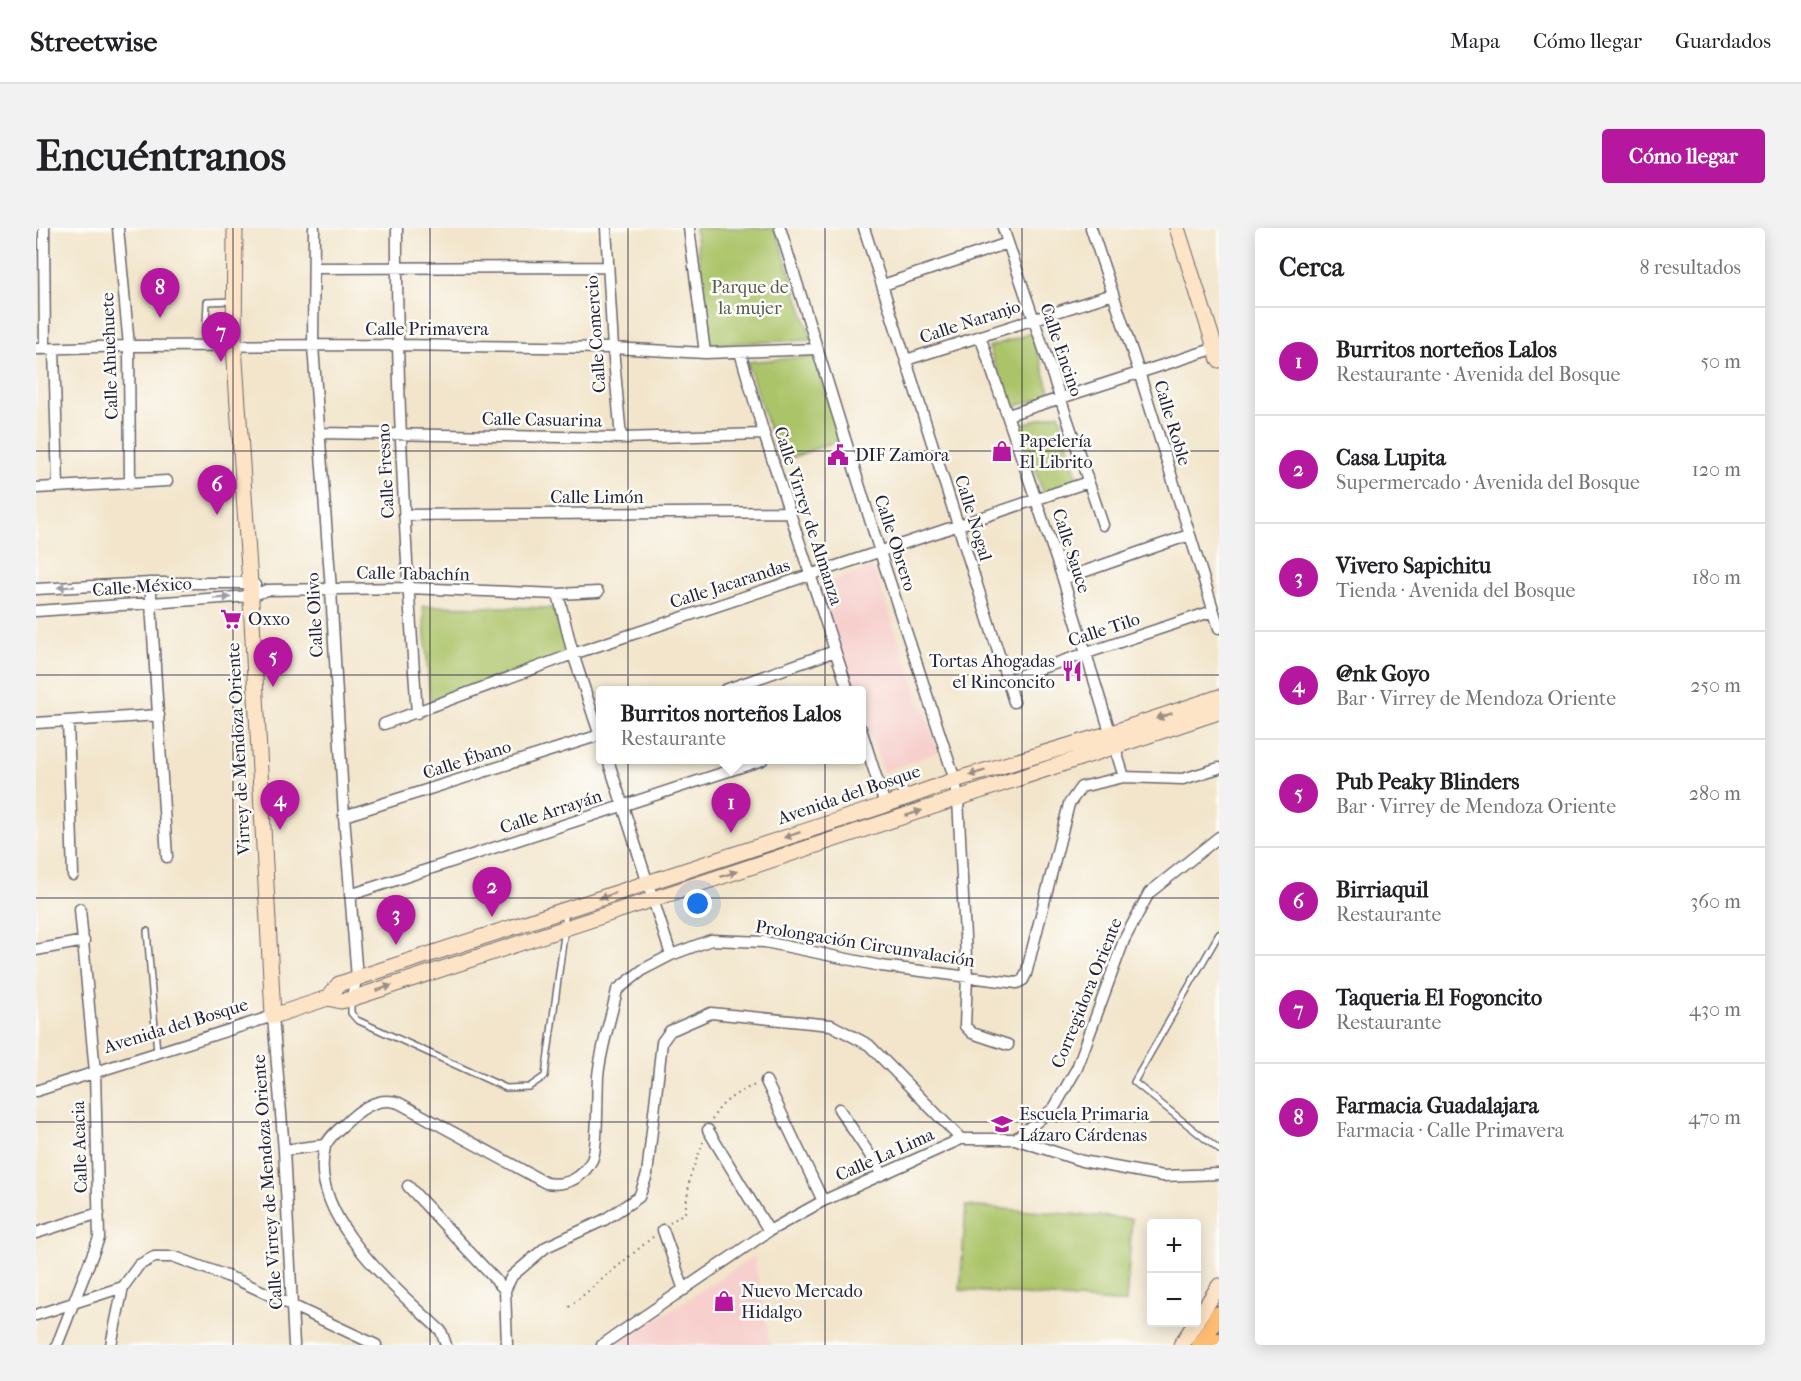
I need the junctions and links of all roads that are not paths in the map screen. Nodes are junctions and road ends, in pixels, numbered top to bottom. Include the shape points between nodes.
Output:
1 (44, 228) edge
2 (118, 228) edge
3 (235, 228) edge
4 (314, 228) edge
5 (397, 228) edge
6 (606, 228) edge
7 (689, 228) edge
8 (780, 228) edge
9 (864, 228) edge
10 (1003, 228) edge
11 (1091, 228) edge
12 (1177, 228) edge
13 (1008, 243) junction
14 (40, 266) edge
15 (314, 267) junction
16 (397, 267) junction
17 (608, 267) junction
18 (883, 285) junction
19 (1113, 294) junction
20 (234, 301) junction
21 (1034, 319) junction
22 (980, 336) junction
23 (397, 345) junction
24 (129, 346) junction
25 (205, 346) junction
26 (234, 346) junction
27 (313, 346) junction
28 (613, 348) junction
29 (45, 349) edge
30 (818, 349) junction
31 (1218, 351) edge
32 (740, 352) junction
33 (705, 353) junction
34 (906, 360) junction
35 (1139, 372) junction
36 (1061, 397) junction
37 (1008, 415) junction
38 (320, 433) junction
39 (400, 433) junction
40 (764, 434) junction
41 (621, 438) junction
42 (166, 481) dead end
43 (1088, 482) junction
44 (130, 484) junction
45 (58, 486) junction
46 (36, 488) edge
47 (1037, 501) junction
48 (790, 512) junction
49 (404, 515) junction
50 (1103, 525) dead end
51 (958, 526) junction
52 (1189, 535) junction
53 (880, 552) junction
54 (810, 575) junction
55 (1063, 579) junction
56 (151, 583) junction
57 (408, 588) junction
58 (36, 589) edge
59 (250, 589) junction
60 (331, 590) junction
61 (598, 592) dead end
62 (558, 594) junction
63 (151, 603) junction
64 (36, 611) edge
65 (1213, 611) junction
66 (1219, 628) edge
67 (835, 651) junction
68 (573, 654) junction
69 (1086, 654) junction
70 (1006, 680) junction
71 (736, 686) edge
72 (847, 686) edge
73 (1219, 697) edge
74 (1014, 702) dead end
75 (1219, 712) edge
76 (417, 713) junction
77 (159, 715) junction
78 (68, 721) junction
79 (36, 723) edge
80 (596, 723) edge
81 (384, 724) dead end
82 (596, 736) edge
83 (1112, 740) junction
84 (866, 745) edge
85 (609, 764) edge
86 (747, 764) edge
87 (1219, 768) edge
88 (1124, 777) junction
89 (955, 780) junction
90 (958, 798) junction
91 (885, 805) junction
92 (621, 806) junction
93 (344, 816) junction
94 (1219, 837) edge
95 (167, 857) dead end
96 (74, 875) dead end
97 (648, 883) junction
98 (350, 895) junction
99 (652, 899) junction
100 (80, 909) dead end
101 (565, 909) junction
102 (565, 928) junction
103 (147, 931) dead end
104 (1219, 934) edge
105 (84, 941) junction
106 (36, 950) edge
107 (671, 955) junction
108 (967, 977) junction
109 (357, 978) junction
110 (328, 998) junction
111 (351, 999) junction
112 (273, 1016) junction
113 (1008, 1046) dead end
114 (157, 1052) junction
115 (95, 1072) junction
116 (766, 1081) road end
117 (36, 1090) edge
118 (839, 1109) dead end
119 (708, 1130) road end
120 (961, 1139) junction
121 (1015, 1139) junction
122 (326, 1145) junction
123 (284, 1150) junction
124 (1219, 1150) edge
125 (882, 1173) junction
126 (1219, 1174) edge
127 (408, 1186) dead end
128 (823, 1201) junction
129 (99, 1213) junction
130 (663, 1230) road end
131 (769, 1231) junction
132 (36, 1233) edge
133 (1219, 1286) edge
134 (123, 1287) junction
135 (506, 1290) junction
136 (684, 1290) junction
137 (73, 1303) junction
138 (292, 1304) junction
139 (1201, 1314) edge
140 (1219, 1314) edge
141 (36, 1315) edge
142 (1193, 1327) edge
143 (1219, 1341) edge
144 (57, 1345) edge
145 (111, 1345) edge
146 (294, 1345) edge
147 (376, 1345) edge
148 (446, 1345) edge
149 (507, 1345) edge
150 (602, 1345) edge
151 (1181, 1345) edge
152 (1200, 1345) edge
153 (1216, 1345) edge

1 - 14 street
2 - 24 street, Calle Ahuehuete
3 - 20 street, Virrey de Mendoza Oriente
4 - 15 street, Calle Olivo
5 - 16 street, Calle Fresno
6 - 17 street, Calle Comercio
7 - 33 street
8 - 30 street, Calle Obrero
9 - 18 street, Calle Nogal
10 - 13 street, Calle Encino
11 - 19 street, Calle Roble
12 - 31 street
13 - 18 street
13 - 21 street, Calle Encino
14 - 29 street
15 - 16 street
15 - 27 street, Calle Olivo
16 - 17 street
16 - 23 street, Calle Fresno
17 - 28 street, Calle Comercio
18 - 34 street, Calle Nogal
19 - 21 street, Calle Naranjo
19 - 35 street, Calle Roble
20 - 25 lane via 207,302
20 - 26 street, Virrey de Mendoza Oriente
21 - 22 street, Calle Naranjo
21 - 36 street, Calle Encino
22 - 34 street, Calle Naranjo
22 - 37 street, Calle Sauce
23 - 27 street, Calle Primavera
23 - 28 street, Calle Primavera
23 - 39 street, Calle Fresno
24 - 25 street, Calle Primavera
24 - 29 street, Calle Primavera
24 - 44 street, Calle Ahuehuete
25 - 26 street, Calle Primavera
26 - 27 street, Calle Primavera
26 - 59 street, Virrey de Mendoza Oriente
27 - 38 street, Calle Olivo
28 - 33 street, Calle Primavera
28 - 41 street, Calle Comercio
29 - 45 street
30 - 32 street, Calle Primavera
30 - 53 street, Calle Obrero
31 - 35 street
32 - 33 street, Calle Primavera
32 - 40 street, Calle Virrey de Almanza
34 - 51 street, Calle Nogal
35 - 36 street
35 - 52 street, Calle Roble
36 - 37 street
36 - 43 street, Calle Encino
37 - 47 street, Calle Sauce
38 - 39 street, Calle Casuarina
38 - 60 street, Calle Olivo
39 - 41 street, Calle Casuarina
39 - 49 street, Calle Fresno
40 - 41 street, Calle Casuarina
40 - 48 street, Calle Virrey de Almanza
42 - 44 street
43 - 47 street, Calle Jacarandas
43 - 50 street, Calle Encino
44 - 45 street
45 - 46 street
47 - 51 street, Calle Jacarandas
47 - 55 street, Calle Sauce
48 - 49 street, Calle Limón
48 - 54 street, Calle Virrey de Almanza
49 - 57 street, Calle Fresno
51 - 53 street, Calle Jacarandas
51 - 70 street, Calle Nogal
52 - 55 street
52 - 65 street, Calle Roble
53 - 54 street, Calle Jacarandas
53 - 89 street, Calle Obrero
54 - 67 street, Calle Virrey de Almanza
54 - 68 street, Calle Jacarandas
55 - 69 street, Calle Sauce
56 -> 58 street, Calle México
56 - 59 street, Calle México
56 - 63 street
57 - 60 street, Calle Tabachín
57 - 62 street, Calle Tabachín
57 - 76 street, Calle Fresno
59 - 60 street, Calle Tabachín
63 -> 59 street, Calle México
59 - 112 street, Virrey de Mendoza Oriente
60 - 93 street, Calle Olivo
61 - 62 street, Calle Tabachín
62 - 68 street
63 - 64 street, Calle México
63 - 77 street
65 - 66 street, Calle Roble
65 - 69 street, Calle Tilo
67 - 71 street
67 - 72 street, Calle Virrey de Almanza
68 - 76 street, Calle Jacarandas
68 - 80 street
69 - 70 street, Calle Tilo
69 - 83 street, Calle Sauce
70 - 74 street, Calle Nogal
73 -> 83 street, Avenida del Bosque
75 - 83 street, Avenida del Bosque
76 - 81 street, Calle Jacarandas
77 - 78 street
77 - 95 street
78 - 79 street
78 - 96 street
82 - 93 street, Calle Ébano
83 - 88 street, Calle Sauce
83 -> 89 street, Avenida del Bosque
83 - 90 street, Avenida del Bosque
84 - 91 street
85 - 92 street
86 - 92 street, Calle Arrayán
87 - 88 street via 1183,779
88 - 108 street, Prolongación Circunvalación via 1080,787 1069,804 1023,980 1017,983
89 - 90 street, Calle Obrero
89 - 91 street, Avenida del Bosque
99 -> 90 street, Avenida del Bosque
90 - 108 street, Calle Obrero
91 -> 97 street, Avenida del Bosque
92 - 97 street
92 - 98 street, Calle Arrayán
93 - 98 street, Calle Olivo
94 - 121 street, Corregidora Oriente via 1149,893 1124,940 1077,1068 1054,1108
97 - 99 street
97 -> 101 street, Avenida del Bosque
98 - 109 street, Calle Olivo
99 - 102 street, Avenida del Bosque
99 - 107 street
100 - 105 street, Calle Acacia
101 - 102 lane
101 - 109 street, Avenida del Bosque
111 -> 102 street, Avenida del Bosque
102 - 111 lane via 545,1076 529,1087 506,1088 357,1020 351,1013
103 - 114 lane
104 - 124 lane via 1134,1082
105 - 106 street
105 - 115 street, Calle Acacia
107 - 108 street, Prolongación Circunvalación via 711,940 765,942 881,966
107 - 122 street, Prolongación Circunvalación via 617,990 598,1075 593,1157 582,1175 560,1185 546,1183 390,1100 357,1113
108 - 113 street, Calle Obrero via 965,1026
109 - 110 street, Avenida del Bosque via 339,984
109 - 111 street, Calle Olivo
110 - 111 street, Avenida del Bosque
110 - 112 street, Avenida del Bosque
112 - 114 street, Avenida del Bosque
112 - 123 street, Calle Virrey de Mendoza Oriente
114 - 115 street, Avenida del Bosque
115 - 117 street, Avenida del Bosque
115 - 129 street, Calle Acacia
116 - 128 street
118 - 125 street
119 - 131 street
120 - 121 street, Calle La Lima
120 - 125 street, Calle La Lima
120 - 135 street via 869,1045 831,1025 711,1013 670,1031 662,1042 647,1175 639,1197 604,1220 546,1247 512,1276
121 - 126 street, Calle La Lima via 1083,1161 1163,1176
122 - 123 street
122 - 148 street via 325,1179 336,1215 373,1266 441,1331
123 - 138 street, Calle Virrey de Mendoza Oriente
125 - 128 street, Calle La Lima
127 - 135 street
128 - 131 street, Calle La Lima
129 - 132 street
129 - 137 street, Calle Acacia via 99,1238
130 - 136 street
131 - 136 street, Calle La Lima
133 - 139 street
134 - 137 street
134 - 138 street via 139,1265 154,1257 175,1257
134 - 145 street
135 - 149 street
136 - 150 street, Calle La Lima
137 - 141 street
137 - 144 street, Calle Acacia
138 - 146 street, Calle Virrey de Mendoza Oriente
138 - 147 street
140 - 152 main road
142 - 151 street
143 - 153 main road

